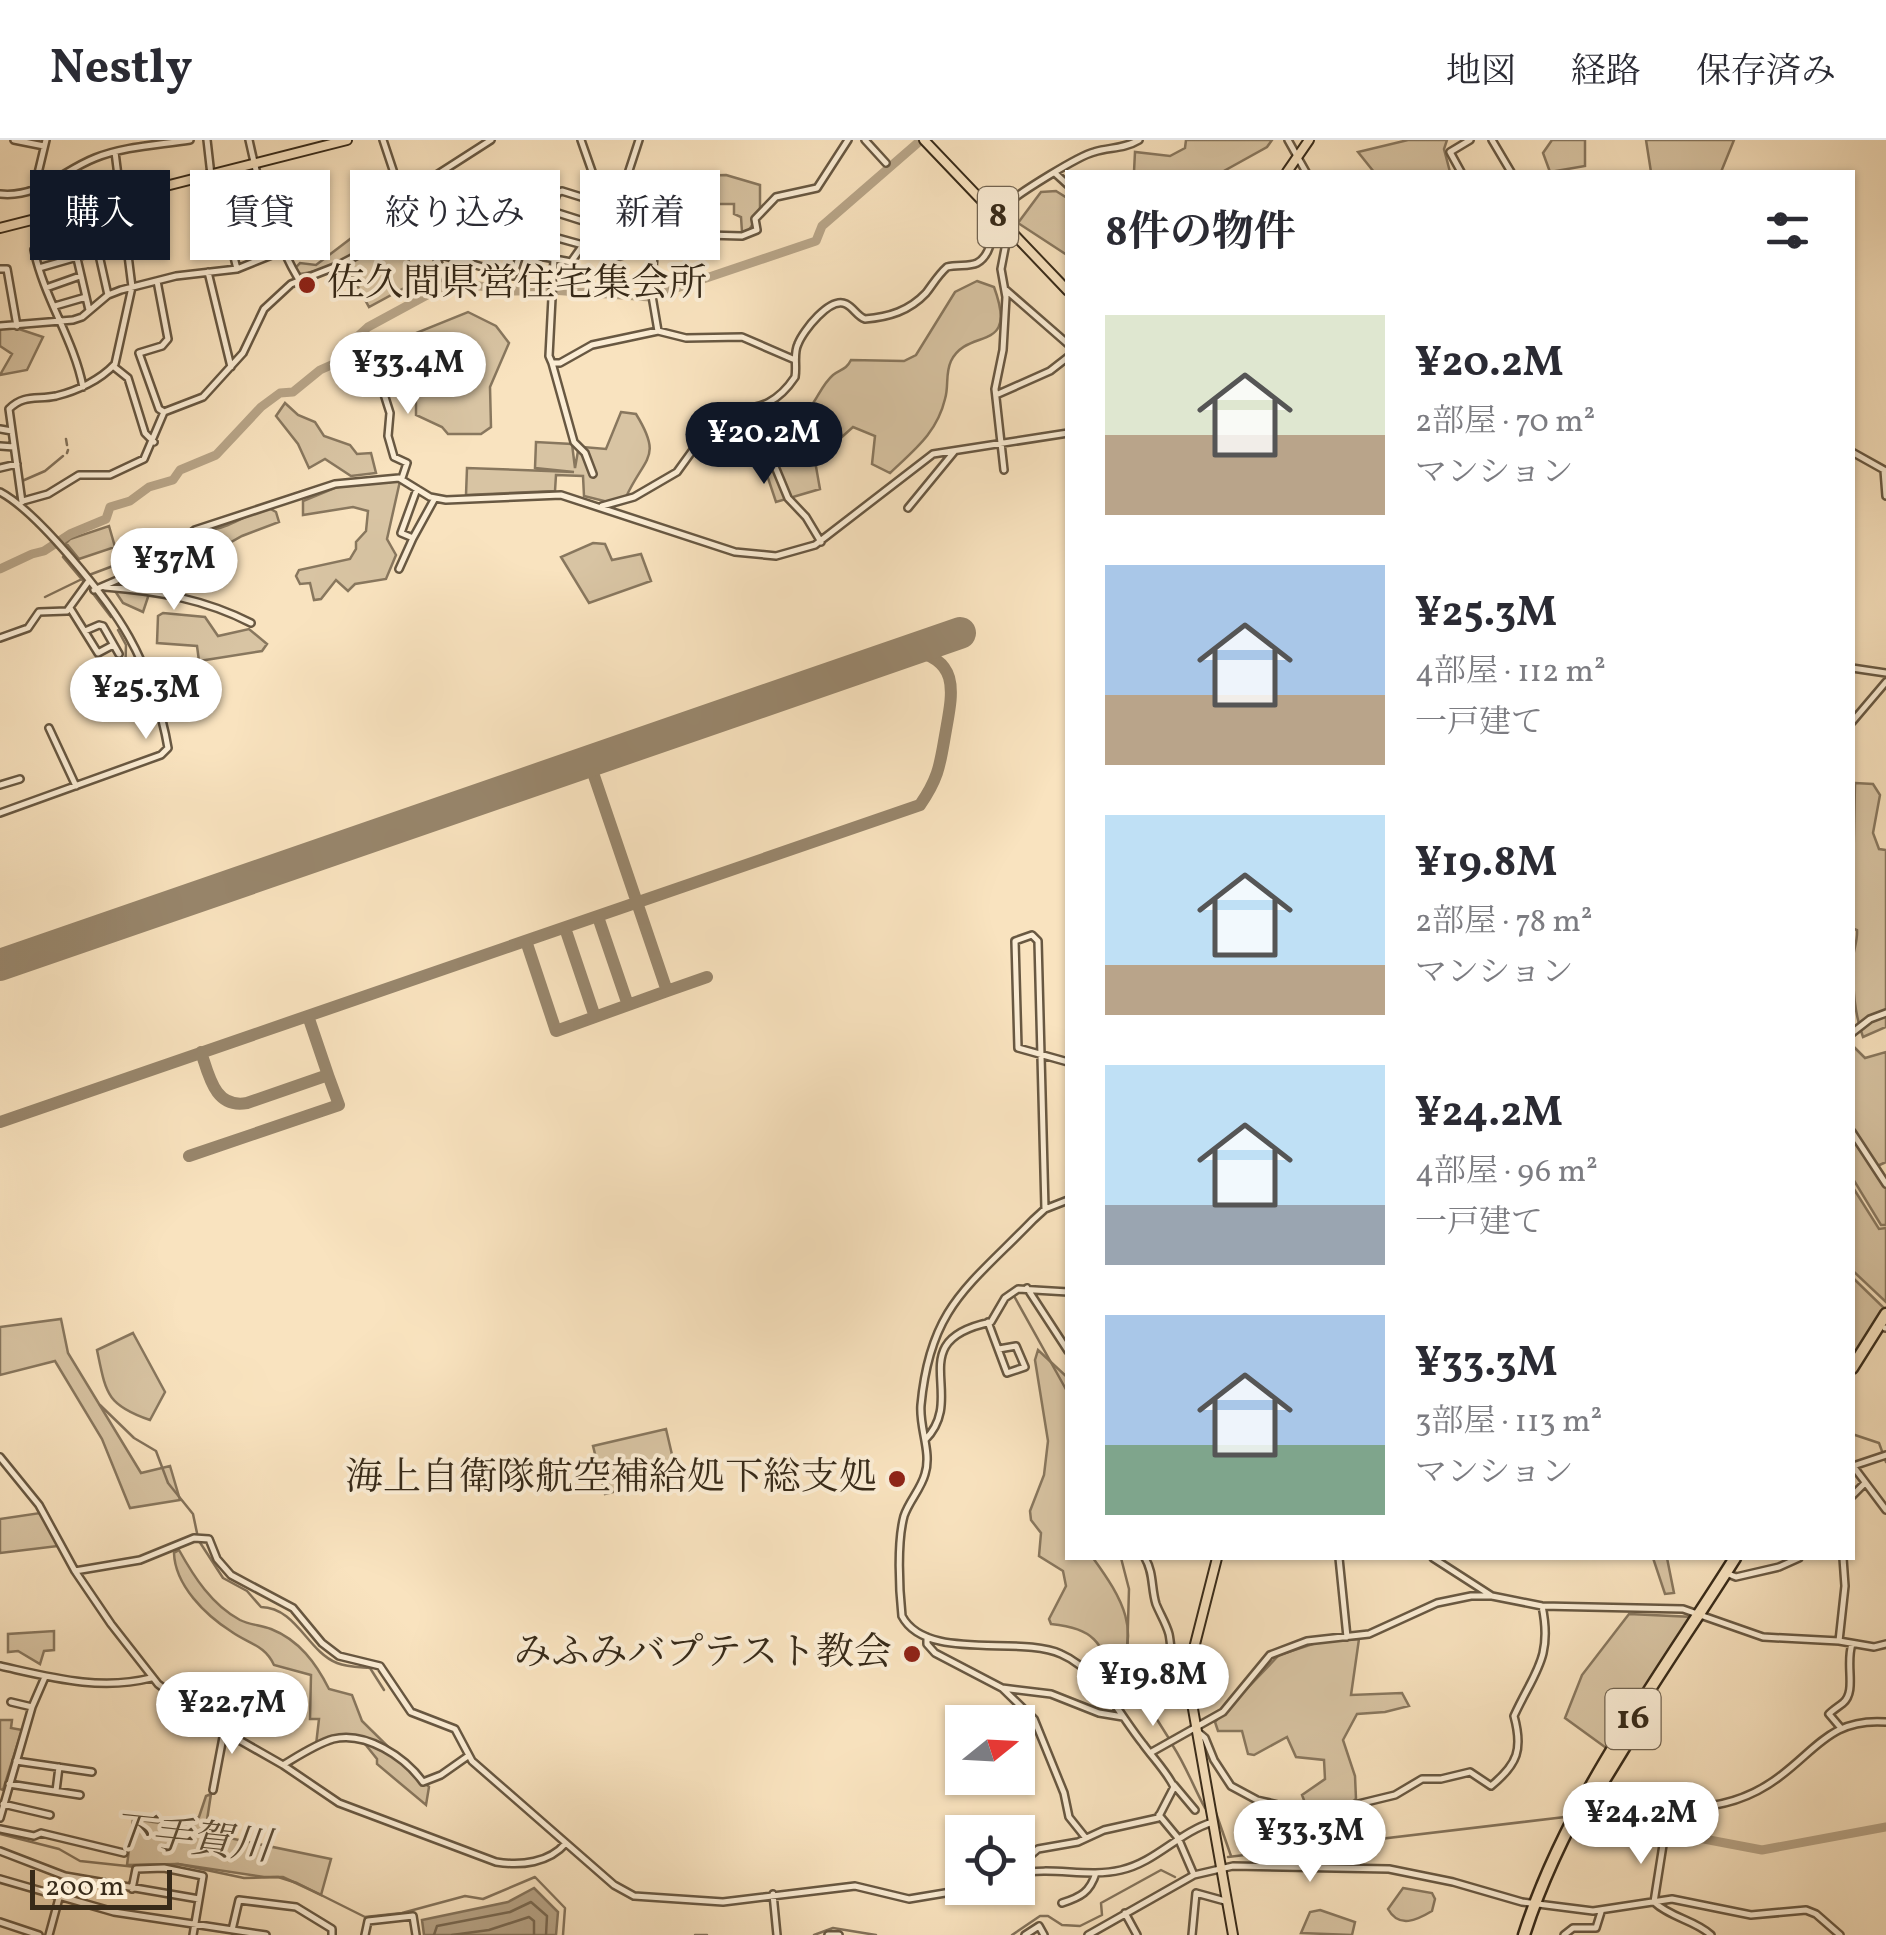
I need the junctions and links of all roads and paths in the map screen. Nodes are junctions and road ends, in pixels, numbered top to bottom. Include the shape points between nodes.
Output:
1 (14, 140) edge
2 (190, 140) edge
3 (206, 140) edge
4 (250, 140) edge
5 (346, 140) edge
6 (383, 140) edge
7 (491, 140) edge
8 (581, 140) edge
9 (638, 140) edge
10 (848, 140) edge
11 (866, 140) edge
12 (1139, 140) edge
13 (1288, 140) edge
14 (1309, 140) edge
15 (1470, 140) edge
16 (1492, 140) edge
17 (926, 142) edge
18 (45, 143) edge
19 (115, 152) junction
20 (1296, 157) junction
21 (254, 164) junction
22 (886, 164) dead end
23 (39, 170) edge
24 (72, 170) edge
25 (118, 170) edge
26 (211, 170) edge
27 (229, 170) edge
28 (256, 170) edge
29 (393, 170) edge
30 (444, 170) edge
31 (593, 170) edge
32 (628, 170) edge
33 (1288, 170) edge
34 (1305, 170) edge
35 (1460, 170) edge
36 (1510, 170) edge
37 (1056, 174) junction
38 (1065, 182) edge
39 (30, 191) edge
40 (0, 194) edge
41 (995, 220) junction
42 (30, 221) edge
43 (0, 228) edge
44 (720, 236) edge
45 (580, 250) edge
46 (350, 259) edge
47 (560, 259) edge
48 (37, 260) edge
49 (64, 260) edge
50 (77, 260) edge
51 (100, 260) edge
52 (129, 260) edge
53 (234, 260) edge
54 (257, 260) edge
55 (289, 260) edge
56 (438, 260) edge
57 (459, 260) edge
58 (518, 260) edge
59 (554, 260) edge
60 (654, 260) edge
61 (39, 268) junction
62 (236, 268) junction
63 (0, 270) edge
64 (208, 272) junction
65 (80, 276) junction
66 (444, 278) dead end
67 (299, 280) junction
68 (156, 281) junction
69 (132, 286) junction
70 (46, 288) junction
71 (1065, 288) edge
72 (1005, 289) junction
73 (108, 295) junction
74 (86, 297) junction
75 (54, 306) junction
76 (89, 310) junction
77 (59, 321) junction
78 (0, 326) edge
79 (17, 326) junction
80 (658, 332) junction
81 (1065, 341) edge
82 (375, 342) dead end
83 (1065, 359) edge
84 (796, 360) junction
85 (552, 363) junction
86 (113, 366) junction
87 (231, 367) junction
88 (83, 387) junction
89 (996, 395) junction
90 (756, 409) junction
91 (164, 412) junction
92 (0, 429) edge
93 (12, 432) junction
94 (1065, 434) edge
95 (154, 442) junction
96 (1002, 444) junction
97 (0, 446) edge
98 (14, 447) junction
99 (956, 449) junction
100 (1855, 454) edge
101 (17, 464) junction
102 (0, 468) edge
103 (1004, 470) dead end
104 (1885, 470) edge
105 (592, 474) dead end
106 (402, 478) junction
107 (417, 489) junction
108 (0, 492) edge
109 (1886, 496) edge
110 (435, 498) junction
111 (22, 503) junction
112 (600, 507) junction
113 (908, 508) dead end
114 (414, 538) junction
115 (821, 542) junction
116 (399, 569) dead end
117 (88, 582) junction
118 (98, 588) junction
119 (70, 608) junction
120 (118, 620) junction
121 (252, 623) dead end
122 (105, 630) junction
123 (85, 632) junction
124 (0, 638) edge
125 (113, 644) junction
126 (119, 654) dead end
127 (1855, 668) edge
128 (1886, 673) edge
129 (1886, 682) edge
130 (1855, 718) edge
131 (49, 728) dead end
132 (20, 779) dead end
133 (0, 785) edge
134 (76, 786) junction
135 (0, 813) edge
136 (1886, 1014) edge
137 (1855, 1030) edge
138 (1041, 1055) junction
139 (1065, 1061) edge
140 (1855, 1137) edge
141 (1886, 1184) edge
142 (1065, 1201) edge
143 (1045, 1209) junction
144 (1027, 1288) junction
145 (1065, 1292) edge
146 (1886, 1314) edge
147 (988, 1322) junction
148 (1886, 1328) edge
149 (1065, 1346) edge
150 (999, 1349) junction
151 (1855, 1363) edge
152 (1855, 1375) edge
153 (925, 1440) junction
154 (1884, 1456) edge
155 (0, 1457) edge
156 (1855, 1465) edge
157 (1855, 1469) edge
158 (1865, 1483) junction
159 (1855, 1493) edge
160 (1886, 1510) edge
161 (1147, 1560) edge
162 (1216, 1560) edge
163 (1339, 1560) edge
164 (1436, 1560) edge
165 (1737, 1560) edge
166 (1737, 1560) edge
167 (1794, 1560) edge
168 (1842, 1560) edge
169 (75, 1571) junction
170 (1731, 1575) junction
171 (1492, 1596) junction
172 (1542, 1606) junction
173 (1702, 1615) junction
174 (926, 1636) junction
175 (1347, 1637) junction
176 (1839, 1641) junction
177 (1852, 1644) junction
178 (1886, 1644) edge
179 (0, 1666) edge
180 (45, 1677) junction
181 (151, 1678) junction
182 (1002, 1688) junction
183 (1190, 1692) junction
184 (12, 1702) dead end
185 (32, 1707) junction
186 (1123, 1717) junction
187 (1886, 1722) edge
188 (1840, 1727) junction
189 (1196, 1729) junction
190 (224, 1732) junction
191 (1150, 1754) junction
192 (468, 1756) junction
193 (16, 1761) junction
194 (283, 1766) junction
195 (59, 1768) junction
196 (92, 1772) dead end
197 (1172, 1782) junction
198 (9, 1784) junction
199 (1596, 1787) junction
200 (212, 1790) dead end
201 (56, 1791) junction
202 (80, 1795) dead end
203 (3, 1804) junction
204 (1669, 1807) junction
205 (1194, 1810) dead end
206 (50, 1815) dead end
207 (1159, 1815) junction
208 (0, 1818) edge
209 (1213, 1822) junction
210 (0, 1829) edge
211 (1084, 1837) junction
212 (1178, 1838) junction
213 (566, 1843) junction
214 (0, 1852) edge
215 (1035, 1852) edge
216 (124, 1853) dead end
217 (1221, 1866) junction
218 (1035, 1872) edge
219 (1096, 1873) junction
220 (1194, 1875) junction
221 (66, 1876) junction
222 (0, 1880) edge
223 (132, 1889) junction
224 (945, 1893) edge
225 (773, 1894) junction
226 (58, 1899) junction
227 (199, 1899) junction
228 (1062, 1902) dead end
229 (1228, 1902) junction
230 (1654, 1902) junction
231 (1538, 1905) junction
232 (1601, 1912) junction
233 (1126, 1914) junction
234 (0, 1922) edge
235 (195, 1924) junction
236 (232, 1930) junction
237 (39, 1935) edge
238 (49, 1935) edge
239 (193, 1935) edge
240 (266, 1935) edge
241 (332, 1935) edge
242 (365, 1935) edge
243 (416, 1935) edge
244 (776, 1935) edge
245 (828, 1935) edge
246 (839, 1935) edge
247 (1026, 1935) edge
248 (1044, 1935) edge
249 (1088, 1935) edge
250 (1138, 1935) edge
251 (1192, 1935) edge
252 (1234, 1935) edge
253 (1528, 1935) edge
254 (1564, 1935) edge
255 (1711, 1935) edge
256 (1840, 1935) edge

1 - 18 street
2 - 19 street
3 - 26 street
4 - 21 street
5 - 21 main road
6 - 29 street
7 - 30 street
8 - 31 street
9 - 32 street
10 - 44 street via 817,188 776,197 755,218 758,230
11 - 22 street
12 - 37 street via 1088,154
13 - 20 street
14 - 20 main road
15 - 35 street via 1450,152
16 - 36 street
17 - 41 main road, 8
18 - 23 street
19 - 24 street
19 - 25 street
20 - 33 main road
20 - 34 street
21 - 27 main road
21 - 28 street
37 - 38 street
37 - 41 street via 1023,191
39 - 40 street
41 - 71 main road, 8
41 - 72 street via 1007,238
41 - 84 street via 982,260 947,267 923,296 886,317 866,319 836,303 801,338
42 - 43 main road
45 - 47 street via 571,262
46 - 67 street
48 - 61 street
49 - 61 street
50 - 65 street
51 - 73 street
52 - 69 street
53 - 62 street
54 - 62 street
55 - 67 street
56 - 66 street
57 - 58 street via 513,276
59 - 85 street
60 - 80 street
61 - 70 street
62 - 64 street
63 - 79 street via 7,268
64 - 68 street
64 - 87 street
65 - 70 street
65 - 74 street
67 - 87 street via 268,303
68 - 69 street
68 - 91 street via 168,338 140,353
69 - 73 street
69 - 86 street
70 - 75 street
72 - 81 street
72 - 89 street
73 - 76 street
74 - 75 street
74 - 76 street
75 - 77 street
76 - 77 street
77 - 79 street
77 - 88 street
78 - 79 street
80 - 84 street via 742,338
80 - 85 street via 592,345
82 - 106 street via 386,370 389,442 394,456 407,463
83 - 89 street
84 - 90 street via 790,384
85 - 105 street via 574,442
86 - 88 street
86 - 95 street via 128,378 144,433
87 - 91 street via 203,397
88 - 93 street via 6,408
89 - 96 street
90 - 112 street via 733,409 722,429 698,443 677,472
90 - 115 street via 788,498
91 - 95 street
92 - 93 street
93 - 98 street
94 - 96 street
95 - 111 street via 141,461 110,475 79,475
96 - 99 street
96 - 103 street
97 - 98 street
98 - 101 street
99 - 113 street
99 - 115 street via 922,460
100 - 104 street
101 - 102 street
101 - 111 street
104 - 109 street
106 - 107 street
106 - 118 street via 335,484 211,524 145,568
107 - 110 street
107 - 114 street via 401,532
108 - 111 street
110 - 112 street via 547,494
110 - 114 street
111 - 117 street
112 - 115 street via 759,556
114 - 116 street
117 - 118 street
117 - 119 street
118 - 120 street
118 - 121 street via 156,591
119 - 123 street
119 - 124 street via 40,612 28,628
120 - 122 street
120 - 134 street via 141,662 168,748
122 - 123 street via 99,624
122 - 125 street
123 - 125 street via 98,653
125 - 126 street
127 - 128 street
129 - 130 street
131 - 134 street
132 - 133 street
134 - 135 street
136 - 137 street
138 - 138 street via 1038,941 1032,934 1015,942 1018,1048
138 - 139 street
138 - 143 street
140 - 141 street
142 - 143 street
143 - 153 street via 956,1298 941,1322 925,1368
144 - 145 street
144 - 147 street via 1004,1298
144 - 149 street
146 - 151 highway
147 - 150 street
147 - 153 street via 962,1328 943,1350 938,1424
148 - 152 highway
150 - 150 street via 1016,1346 1025,1367 1007,1373
153 - 174 street via 925,1475 903,1522 900,1584 903,1619
154 - 156 street
155 - 169 street via 38,1505
157 - 158 street
158 - 159 street
158 - 160 street
161 - 183 street via 1170,1658
162 - 183 main road via 1192,1656
163 - 175 street
164 - 171 street
165 - 170 highway, 16
166 - 173 highway, 16
167 - 170 street
168 - 176 street
169 - 181 street
169 - 192 street via 140,1560 205,1538 226,1571 293,1608 333,1652 380,1666 408,1709 455,1729
170 - 173 highway, 16
171 - 172 street
171 - 175 street via 1438,1603
172 - 173 street
172 - 189 street via 1548,1643 1514,1716 1521,1741 1510,1771 1491,1786 1470,1772 1317,1814 1291,1810 1231,1786
173 - 176 street via 1763,1638
173 - 199 highway, 16
174 - 182 street via 936,1653
174 - 186 street via 1060,1653 1093,1678
175 - 189 street via 1307,1640 1270,1655 1223,1712
176 - 177 street
177 - 178 street
177 - 188 street via 1851,1690 1829,1714
179 - 180 street
180 - 181 street via 102,1683
180 - 185 street
181 - 190 street
182 - 186 street via 1052,1694
182 - 211 street via 1034,1719 1069,1817
183 - 189 main road
184 - 185 street
185 - 193 street
186 - 191 street
187 - 188 street
188 - 204 street via 1750,1795 1710,1807
189 - 191 street
189 - 209 main road
190 - 194 street
190 - 200 street
191 - 197 street
192 - 194 street via 423,1782 397,1754 335,1739
192 - 213 street
193 - 195 street
193 - 198 street
194 - 213 street via 339,1803 496,1862 536,1860
195 - 196 street
195 - 201 street
197 - 205 street
197 - 207 street
198 - 201 street
198 - 203 street
199 - 204 street
199 - 231 highway, 16
201 - 202 street
203 - 206 street
203 - 208 street
204 - 230 street
207 - 211 street
207 - 212 street
209 - 212 street
209 - 217 main road
210 - 216 street
211 - 215 street
212 - 219 street via 1137,1865
212 - 220 street
213 - 225 street via 634,1896 732,1902
214 - 221 street
217 - 220 street
217 - 229 main road
217 - 231 street via 1389,1869
218 - 219 street
219 - 228 street via 1081,1896
220 - 233 street
221 - 223 street
221 - 226 street
222 - 226 street
223 - 227 street
223 - 227 street via 136,1870 164,1868 202,1876
224 - 225 street via 909,1899 861,1886
225 - 244 street
226 - 235 street
226 - 238 street
227 - 235 street
229 - 251 street via 1196,1894
229 - 252 main road
230 - 232 street
230 - 255 street
230 - 256 street via 1672,1899 1751,1915 1806,1910
231 - 232 street
231 - 253 highway, 16
232 - 254 street via 1596,1928
233 - 249 street
233 - 250 street
234 - 237 street
235 - 236 street
235 - 239 street
236 - 240 street
236 - 241 street via 238,1900 296,1908
242 - 243 street via 368,1921 413,1916
245 - 246 street
247 - 248 street via 1038,1926

